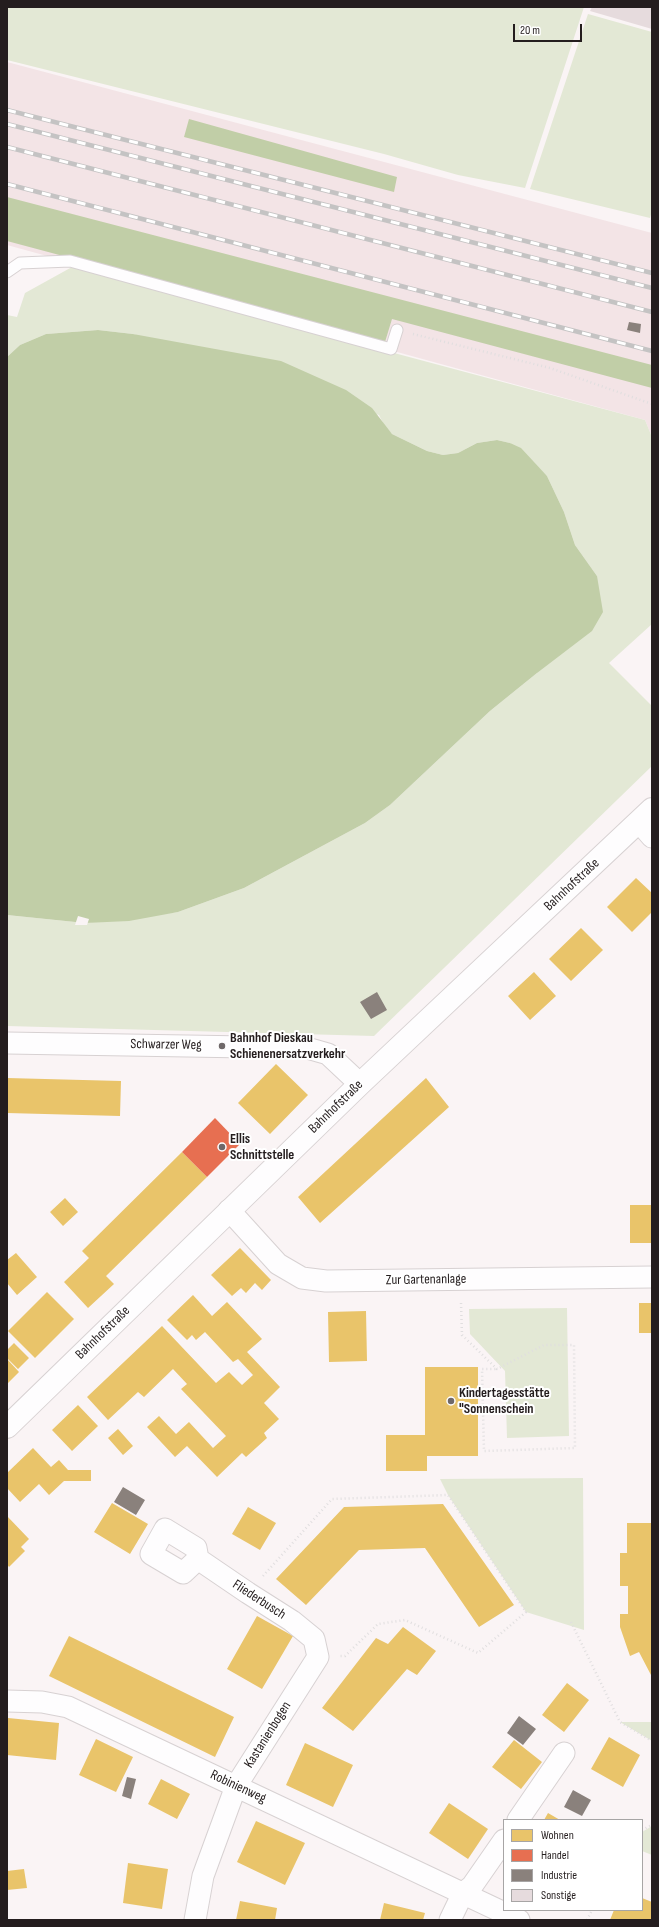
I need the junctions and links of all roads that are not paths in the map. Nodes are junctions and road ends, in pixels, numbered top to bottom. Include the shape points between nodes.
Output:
1 (7, 272) edge
2 (397, 330) road end
3 (648, 823) edge
4 (7, 1043) edge
5 (360, 1084) junction
6 (228, 1210) junction
7 (652, 1277) edge
8 (7, 1427) edge
9 (198, 1558) dead end
10 (317, 1651) joint
11 (7, 1701) edge
12 (564, 1753) dead end
13 (236, 1786) junction
14 (519, 1819) edge
15 (503, 1841) edge
16 (463, 1893) junction
17 (195, 1920) edge
18 (450, 1920) edge
19 (519, 1920) edge

1 - 2 lane via 20,263 70,261 391,349
3 - 5 street, Bahnhofstraße
4 - 5 street, Schwarzer Weg via 308,1048 328,1054
5 - 6 street, Bahnhofstraße
6 - 7 street, Zur Gartenanlage via 278,1264 302,1278 326,1282
6 - 8 street, Bahnhofstraße
9 - 10 street, Fliederbusch via 292,1621 314,1639
10 - 13 street, Kastanienbogen
11 - 13 street, Robinienweg via 42,1702 68,1707
12 - 14 street
13 - 16 street, Robinienweg
13 - 17 street, Kastanienbogen via 202,1876
15 - 16 street via 472,1886
16 - 18 street
16 - 19 street, Robinienweg

